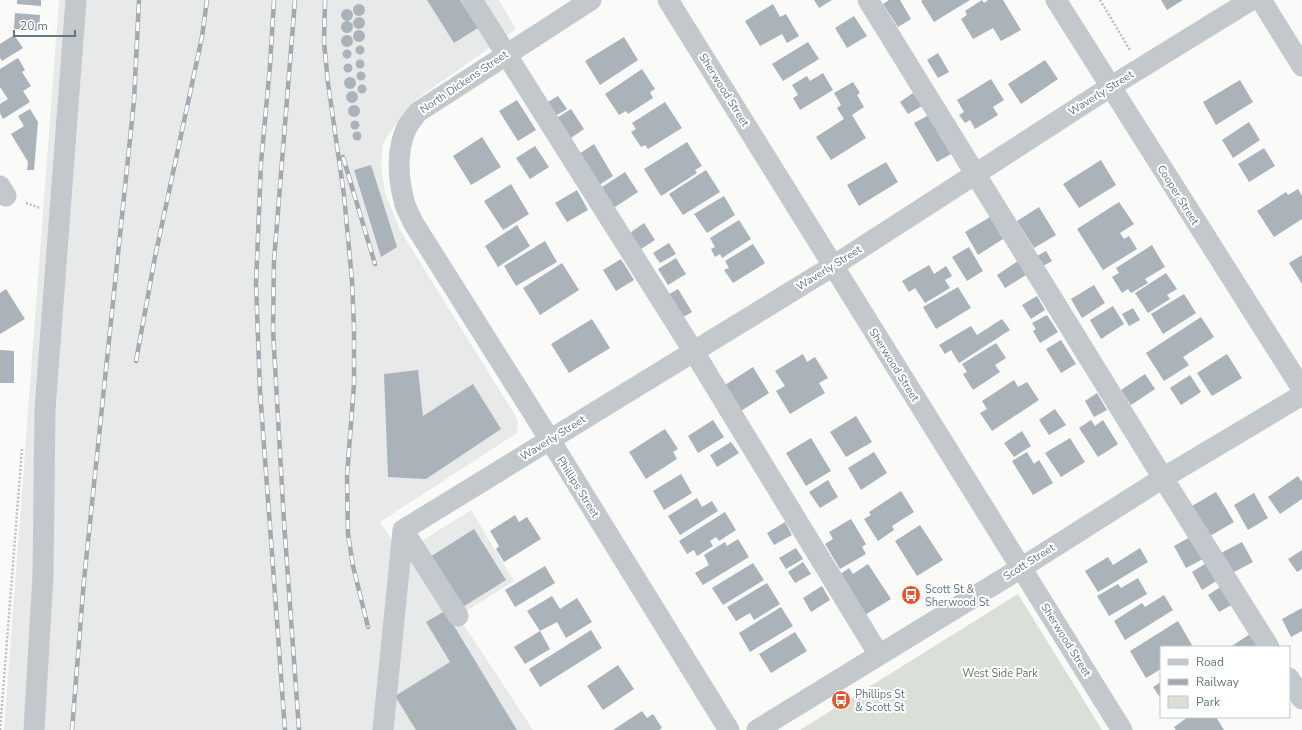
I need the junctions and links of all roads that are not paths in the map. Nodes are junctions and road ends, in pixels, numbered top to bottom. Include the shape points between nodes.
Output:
1 (76, 0) edge
2 (472, 0) edge
3 (591, 0) edge
4 (668, 0) edge
5 (868, 0) edge
6 (1056, 0) edge
7 (1251, 0) edge
8 (1261, 0) edge
9 (507, 53) junction
10 (1302, 66) edge
11 (1110, 87) junction
12 (976, 173) junction
13 (404, 202) joint
14 (833, 266) junction
15 (694, 352) junction
16 (1302, 389) edge
17 (1302, 395) edge
18 (550, 440) junction
19 (1163, 478) junction
20 (403, 530) junction
21 (1021, 568) junction
22 (458, 616) dead end
23 (1269, 646) edge
24 (879, 655) junction
25 (1290, 680) edge
26 (1302, 699) edge
27 (34, 730) edge
28 (383, 730) edge
29 (729, 730) edge
30 (757, 730) edge
31 (1122, 730) edge

1 - 27 street via 46,409 43,574
2 - 9 street
3 - 9 street, North Dickens Street
4 - 14 street, Sherwood Street
5 - 12 street
6 - 11 street, Cooper Street
7 - 11 street, Waverly Street
8 - 10 street
9 - 13 street, North Dickens Street via 418,112 408,126 399,159
9 - 15 street
11 - 12 street, Waverly Street
11 - 16 street, Cooper Street
12 - 14 street, Waverly Street
12 - 19 street
13 - 18 street, Phillips Street via 414,224
14 - 15 street, Waverly Street
14 - 21 street, Sherwood Street
15 - 18 street, Waverly Street
15 - 24 street
17 - 19 street, Scott Street
18 - 20 street, Waverly Street
18 - 29 street, Phillips Street
19 - 21 street, Scott Street
19 - 23 street
20 - 22 street
20 - 28 street
21 - 24 street, Scott Street
21 - 31 street, Sherwood Street
24 - 30 street, Scott Street
25 - 26 street

